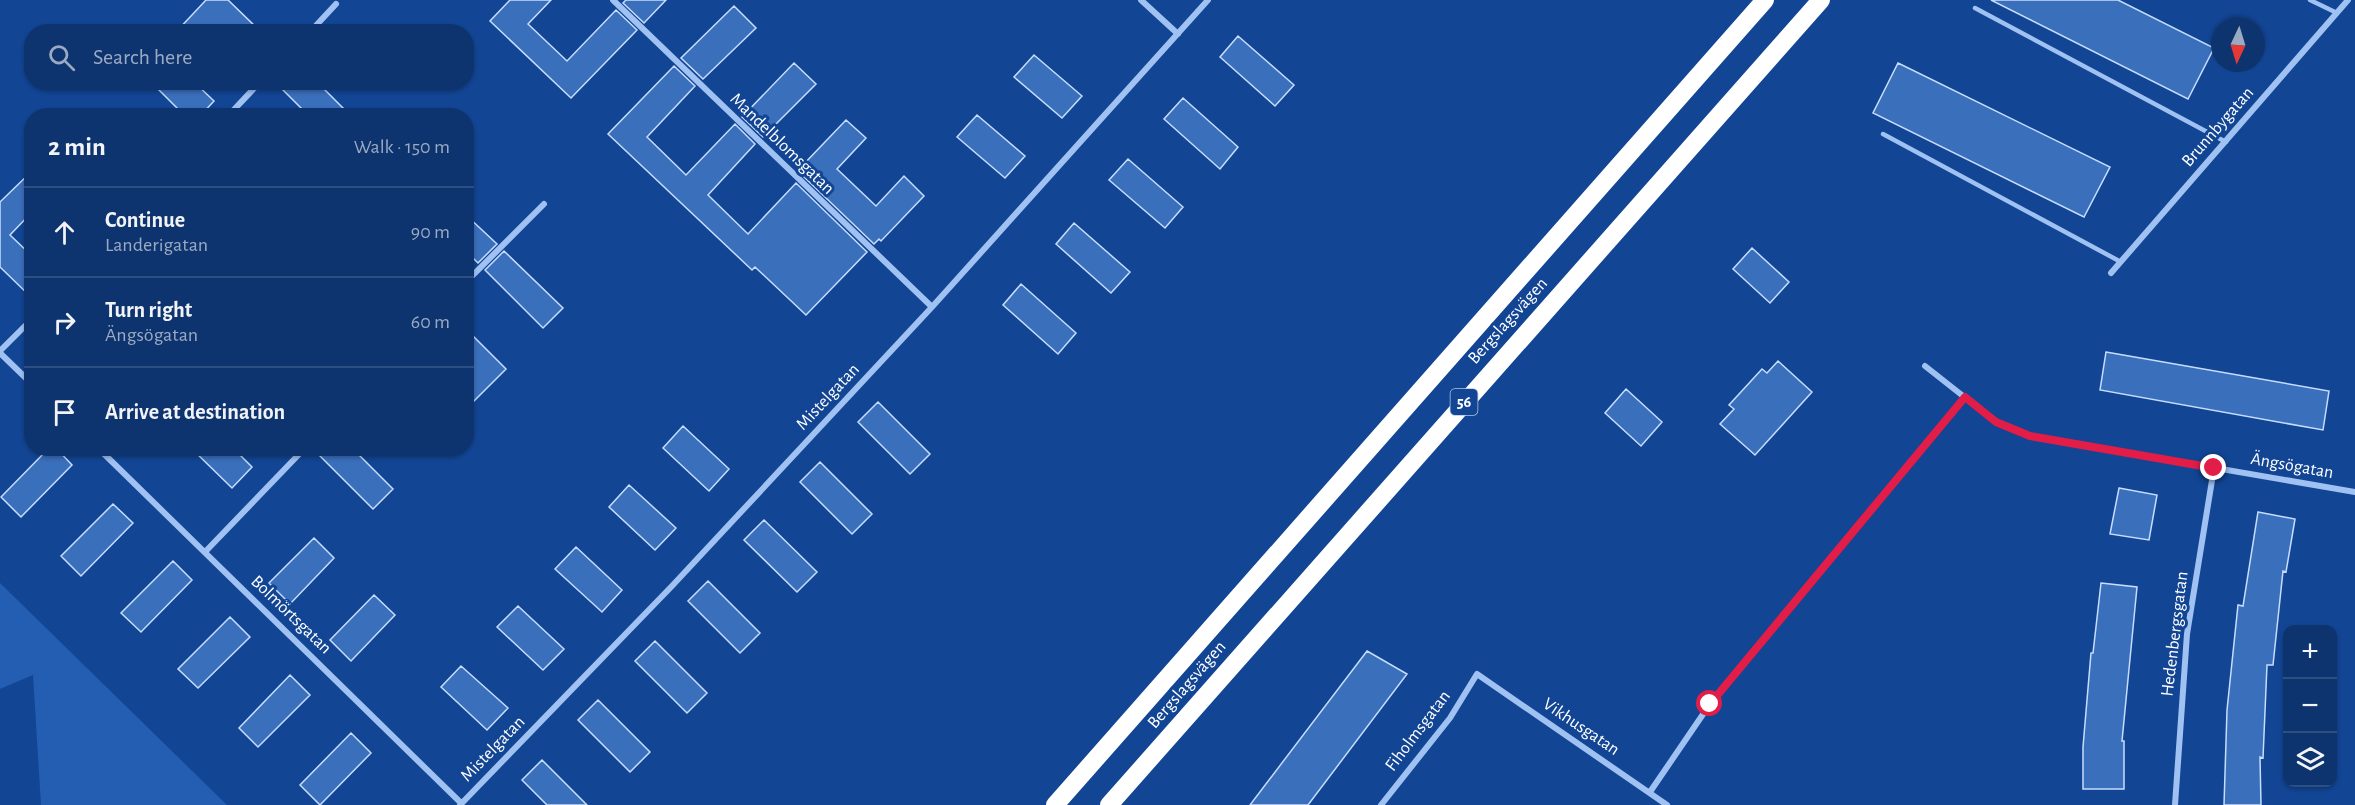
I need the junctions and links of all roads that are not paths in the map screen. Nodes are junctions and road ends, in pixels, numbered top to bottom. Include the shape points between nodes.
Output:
1 (613, 0) edge
2 (1141, 0) edge
3 (1208, 0) edge
4 (1765, 0) edge
5 (1821, 0) edge
6 (2310, 0) edge
7 (2348, 0) edge
8 (336, 4) dead end
9 (1975, 8) dead end
10 (2337, 13) junction
11 (317, 24) edge
12 (1178, 34) junction
13 (252, 90) edge
14 (236, 108) edge
15 (1883, 134) dead end
16 (2226, 142) junction
17 (544, 204) dead end
18 (2121, 262) junction
19 (2111, 273) dead end
20 (474, 274) edge
21 (932, 307) junction
22 (24, 327) edge
23 (0, 352) edge
24 (1925, 366) dead end
25 (24, 376) edge
26 (1965, 397) junction
27 (106, 456) edge
28 (297, 456) edge
29 (2214, 468) junction
30 (2355, 492) edge
31 (205, 552) junction
32 (1477, 674) joint
33 (1650, 792) junction
34 (460, 804) edge
35 (1055, 805) edge
36 (1109, 805) edge
37 (1381, 805) edge
38 (1667, 805) edge
39 (2175, 805) edge

1 - 21 street, Mandelblomsgatan
2 - 12 street
3 - 12 street, Mistelgatan
4 - 35 highway, Bergslagsvägen / 56
5 - 36 highway, Bergslagsvägen / 56
6 - 10 lane
7 - 10 street, Brunnbygatan
8 - 11 street
9 - 16 lane
10 - 16 street, Brunnbygatan
12 - 21 street, Mistelgatan
13 - 14 street
15 - 18 lane
16 - 18 street, Brunnbygatan
17 - 20 street
18 - 19 street, Brunnbygatan
21 - 34 street, Mistelgatan via 672,586
22 - 23 street
23 - 25 street
24 - 26 street, Ängsögatan
26 - 29 street, Ängsögatan via 1996,422 2030,436
26 - 33 street via 1710,704
27 - 31 street, Bolmörtsgatan
28 - 31 street
29 - 30 street, Ängsögatan
29 - 39 street, Hedenbergsgatan via 2187,634
31 - 34 street, Bolmörtsgatan
32 - 33 street, Vikhusgatan
32 - 37 street, Fiholmsgatan via 1450,718
33 - 38 street, Vikhusgatan

